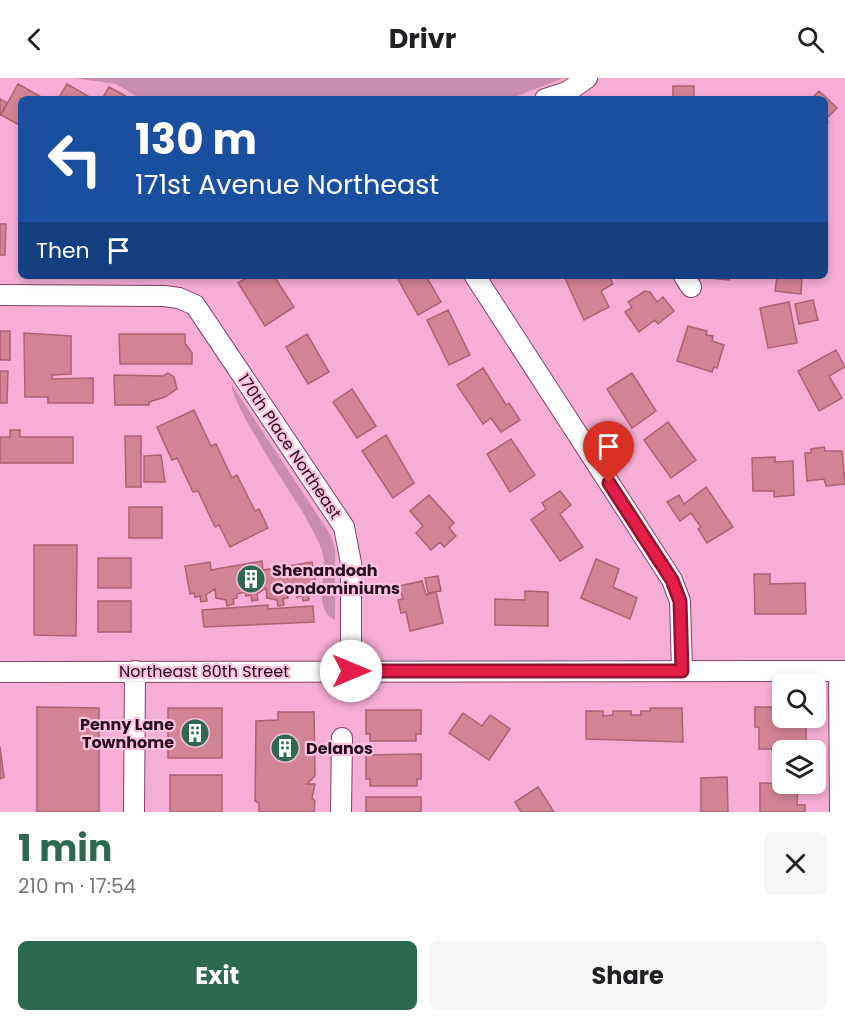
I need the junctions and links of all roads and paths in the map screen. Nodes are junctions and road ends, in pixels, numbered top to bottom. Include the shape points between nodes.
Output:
1 (587, 78) edge
2 (570, 95) edge
3 (477, 279) edge
4 (0, 295) edge
5 (135, 671) junction
6 (351, 671) junction
7 (682, 671) junction
8 (842, 671) edge
9 (0, 672) edge
10 (342, 738) dead end
11 (135, 812) edge
12 (341, 812) edge
13 (840, 812) edge

1 - 2 street
3 - 7 street via 672,580 680,601
4 - 6 street, 170th Place Northeast via 164,296 195,305 344,527 351,563
5 - 6 street, Northeast 80th Street
5 - 9 street, Northeast 80th Street
5 - 11 street
6 - 7 street, Northeast 80th Street
7 - 8 street, Northeast 80th Street
8 - 13 street
10 - 12 street

